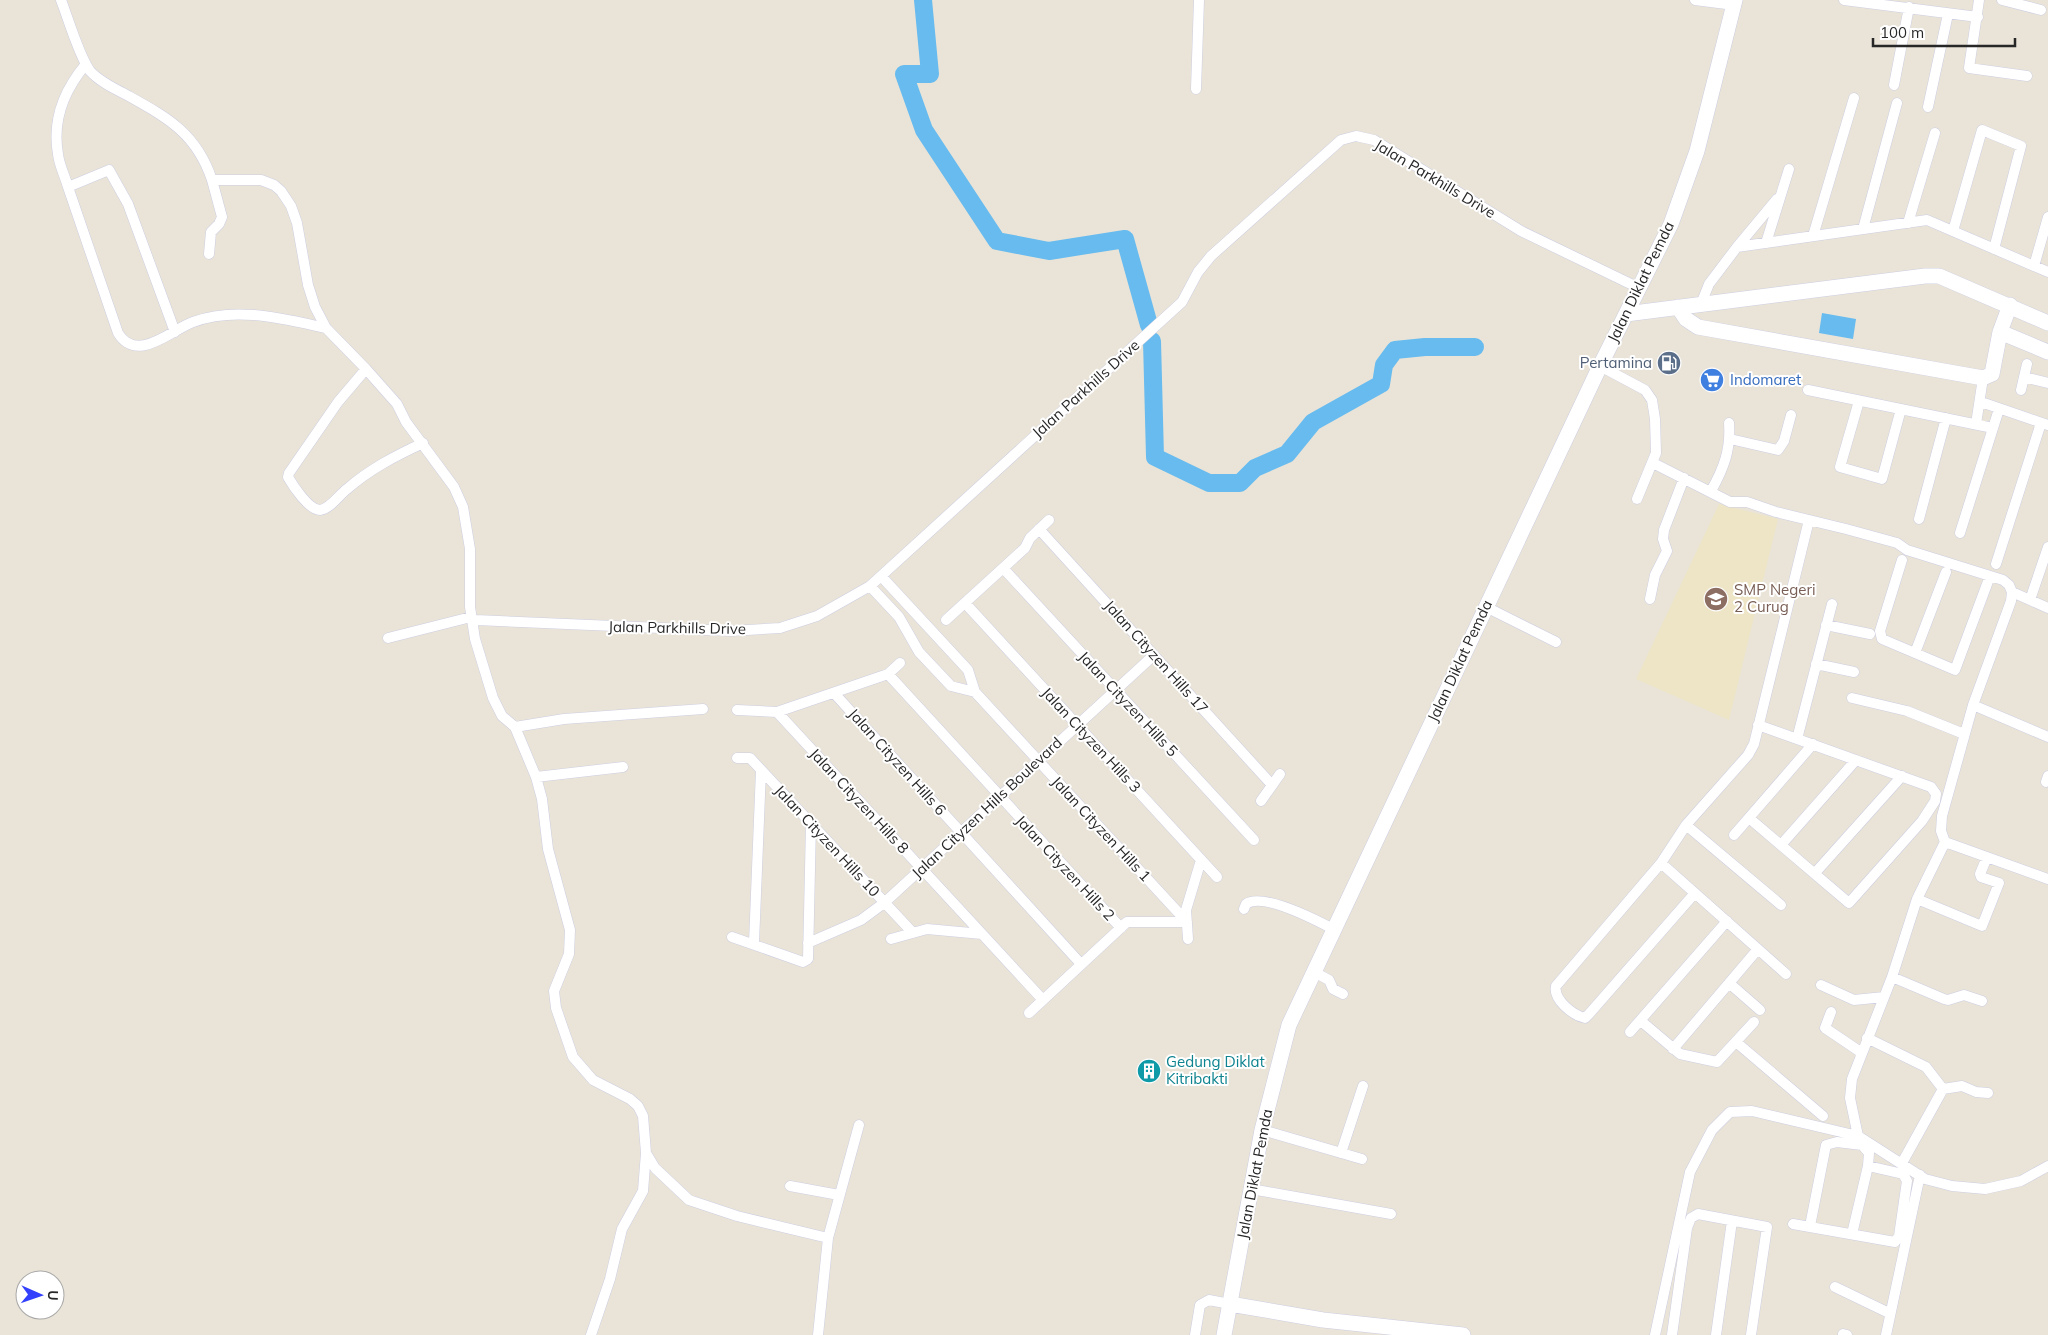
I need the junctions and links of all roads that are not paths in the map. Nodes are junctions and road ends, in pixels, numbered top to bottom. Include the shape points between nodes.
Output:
1 (61, 0) edge
2 (1199, 0) edge
3 (1695, 0) edge
4 (1844, 0) edge
5 (1979, 0) edge
6 (2002, 0) edge
7 (1734, 2) edge
8 (1909, 7) junction
9 (2041, 10) dead end
10 (1948, 14) junction
11 (1978, 17) junction
12 (86, 64) junction
13 (2027, 76) dead end
14 (1894, 85) dead end
15 (1196, 89) dead end
16 (1854, 98) dead end
17 (1897, 103) dead end
18 (1928, 107) dead end
19 (1935, 133) dead end
20 (1789, 169) dead end
21 (212, 180) junction
22 (68, 187) junction
23 (1781, 194) junction
24 (2048, 218) edge
25 (1908, 223) junction
26 (1863, 230) junction
27 (1953, 231) junction
28 (1813, 236) junction
29 (1766, 243) junction
30 (1737, 247) junction
31 (1994, 249) junction
32 (209, 254) dead end
33 (2034, 266) junction
34 (2048, 272) edge
35 (1639, 288) junction
36 (1701, 304) junction
37 (1678, 307) junction
38 (2009, 308) junction
39 (1626, 314) junction
40 (2048, 323) edge
41 (326, 328) junction
42 (2001, 329) junction
43 (175, 332) junction
44 (2048, 352) edge
45 (2027, 364) dead end
46 (1600, 366) junction
47 (366, 369) junction
48 (2024, 377) junction
49 (1983, 378) junction
50 (2048, 383) edge
51 (1808, 390) dead end
52 (2021, 390) dead end
53 (1859, 401) junction
54 (1981, 402) junction
55 (1901, 409) junction
56 (1999, 409) junction
57 (1791, 415) dead end
58 (1946, 418) junction
59 (1729, 423) dead end
60 (1976, 424) junction
61 (2045, 424) edge
62 (1993, 428) junction
63 (1730, 439) junction
64 (423, 443) junction
65 (1653, 463) junction
66 (1684, 478) junction
67 (1711, 491) junction
68 (1637, 499) dead end
69 (1919, 519) dead end
70 (1049, 520) dead end
71 (1809, 520) junction
72 (1039, 529) junction
73 (1960, 532) dead end
74 (2048, 547) edge
75 (1902, 560) dead end
76 (1996, 564) dead end
77 (1003, 568) junction
78 (1946, 572) dead end
79 (881, 576) junction
80 (1990, 576) junction
81 (870, 586) junction
82 (2012, 592) junction
83 (2031, 598) junction
84 (1650, 599) dead end
85 (2048, 601) edge
86 (965, 603) junction
87 (1832, 604) dead end
88 (1486, 607) junction
89 (2048, 608) edge
90 (474, 619) junction
91 (946, 620) dead end
92 (1826, 626) junction
93 (1870, 634) dead end
94 (388, 638) dead end
95 (1556, 642) dead end
96 (1915, 653) junction
97 (1154, 655) junction
98 (900, 663) dead end
99 (1816, 664) junction
100 (1854, 672) dead end
101 (888, 674) junction
102 (1116, 690) junction
103 (976, 692) junction
104 (834, 693) junction
105 (1852, 698) dead end
106 (1972, 705) junction
107 (703, 709) dead end
108 (737, 710) dead end
109 (777, 712) junction
110 (1078, 725) junction
111 (1758, 725) junction
112 (516, 727) junction
113 (1964, 734) junction
114 (2048, 737) edge
115 (1797, 739) junction
116 (1813, 744) junction
117 (737, 758) dead end
118 (1856, 760) junction
119 (1039, 761) junction
120 (623, 767) dead end
121 (761, 770) junction
122 (1280, 774) dead end
123 (1902, 776) junction
124 (536, 777) junction
125 (1272, 785) junction
126 (1000, 796) junction
127 (1261, 801) dead end
128 (1749, 818) junction
129 (811, 824) junction
130 (1686, 824) junction
131 (961, 832) junction
132 (1734, 835) dead end
133 (1254, 840) dead end
134 (1945, 842) junction
135 (1782, 845) junction
136 (1987, 857) junction
137 (1201, 860) junction
138 (1661, 862) junction
139 (921, 868) junction
140 (1815, 873) junction
141 (1217, 877) dead end
142 (2048, 879) edge
143 (1695, 893) junction
144 (1917, 899) junction
145 (884, 903) junction
146 (1781, 904) dead end
147 (1244, 909) dead end
148 (1727, 921) junction
149 (1187, 922) junction
150 (1120, 928) junction
151 (1335, 930) junction
152 (912, 933) junction
153 (982, 934) junction
154 (732, 937) dead end
155 (892, 939) dead end
156 (1188, 939) dead end
157 (754, 943) junction
158 (808, 943) junction
159 (1758, 949) junction
160 (1082, 964) junction
161 (1314, 972) junction
162 (1786, 974) dead end
163 (1892, 977) junction
164 (1729, 983) junction
165 (1821, 984) dead end
166 (1343, 994) dead end
167 (1884, 997) junction
168 (1043, 1000) junction
169 (1982, 1001) dead end
170 (1760, 1010) dead end
171 (1831, 1012) dead end
172 (1029, 1013) dead end
173 (1640, 1021) junction
174 (1754, 1022) dead end
175 (1630, 1032) dead end
176 (1867, 1038) junction
177 (1736, 1042) junction
178 (1673, 1049) junction
179 (1862, 1053) junction
180 (1363, 1086) dead end
181 (1943, 1089) junction
182 (1988, 1093) dead end
183 (1823, 1116) dead end
184 (859, 1125) dead end
185 (1262, 1130) junction
186 (1858, 1136) junction
187 (646, 1152) junction
188 (1342, 1154) junction
189 (1362, 1159) dead end
190 (1902, 1163) junction
191 (1868, 1166) junction
192 (2048, 1166) edge
193 (1913, 1174) junction
194 (790, 1186) dead end
195 (1251, 1189) junction
196 (839, 1195) junction
197 (1391, 1214) dead end
198 (1732, 1221) junction
199 (1793, 1224) dead end
200 (1810, 1226) junction
201 (1852, 1234) junction
202 (828, 1238) junction
203 (1835, 1287) dead end
204 (1230, 1304) junction
205 (1889, 1314) junction
206 (590, 1335) edge
207 (818, 1335) edge
208 (1195, 1335) edge
209 (1224, 1335) edge
210 (1463, 1335) edge
211 (1655, 1335) edge
212 (1672, 1335) edge
213 (1716, 1335) edge
214 (1751, 1335) edge
215 (1886, 1335) edge

1 - 12 street
2 - 15 street
3 - 7 street
4 - 8 street
5 - 11 street
6 - 9 street
7 - 35 street, Jalan Diklat Pemda via 1693,165 1671,224
8 - 10 street
8 - 14 street
10 - 11 street
10 - 18 street
11 - 13 street via 1969,68
12 - 21 street via 101,80 168,118 184,131
12 - 22 street via 67,91 58,123 58,154
16 - 28 street
17 - 26 street
19 - 25 street
20 - 23 street
21 - 32 street via 222,217 212,232
21 - 41 street via 261,180 281,191 297,223 308,285
22 - 43 street via 122,338 140,346
22 - 43 street via 110,170 128,204
23 - 29 street
23 - 30 street
24 - 33 street
25 - 26 street
25 - 27 street via 1928,220
26 - 28 street
27 - 31 street
27 - 31 street via 1982,130 2022,146
28 - 29 street
29 - 30 street
30 - 36 street via 1709,284
31 - 33 street
33 - 34 street
35 - 39 street, Jalan Diklat Pemda
35 - 79 street, Jalan Parkhills Drive via 1521,231 1374,140 1356,136 1342,140 1212,256 1198,272 1182,302
36 - 37 street
36 - 38 street via 1939,276
37 - 39 street
37 - 49 street via 1686,319 1698,326
38 - 40 street
38 - 42 street
39 - 46 street, Jalan Diklat Pemda
41 - 43 street via 281,318 232,314 192,322
41 - 47 street
42 - 44 street
42 - 49 street via 1992,374
45 - 48 street
46 - 65 street via 1649,394 1655,419 1656,453
46 - 88 street, Jalan Diklat Pemda
47 - 64 street
47 - 64 street via 338,402 289,473 292,485 312,508 320,510 328,507 366,473
48 - 50 street
48 - 52 street
49 - 54 street
51 - 53 street
53 - 55 street
53 - 55 street via 1840,467 1882,479
54 - 56 street
54 - 60 street
55 - 58 street
56 - 61 street
56 - 62 street
57 - 63 street via 1778,450
58 - 60 street
58 - 69 street
59 - 63 street
60 - 62 street
61 - 76 street
62 - 73 street
63 - 67 street via 1723,471
64 - 90 street via 454,487 463,507 470,549
65 - 66 street
65 - 68 street
66 - 67 street
66 - 84 street via 1664,530 1667,551
67 - 71 street via 1730,502 1747,502
70 - 72 street
71 - 80 street via 1897,544
71 - 111 street
72 - 77 street via 1025,548
72 - 97 street, Jalan Cityzen Hills 17
74 - 83 street
75 - 96 street via 1879,634 1882,639
77 - 86 street
77 - 102 street, Jalan Cityzen Hills 5
78 - 96 street
79 - 81 street, Jalan Parkhills Drive
79 - 103 street via 968,670
80 - 82 street via 2003,580
80 - 96 street via 1955,670
81 - 90 street, Jalan Parkhills Drive via 817,616 780,628 731,631
81 - 103 street via 899,617 919,652 951,686
82 - 83 street
82 - 106 street
83 - 85 street
83 - 89 street
86 - 91 street
86 - 110 street, Jalan Cityzen Hills 3
87 - 92 street
88 - 95 street
88 - 151 street, Jalan Diklat Pemda
90 - 94 street, Jalan Parkhills Drive
90 - 112 street via 475,639 493,698 502,716
92 - 93 street
92 - 99 street
97 - 102 street, Jalan Cityzen Hills Boulevard
97 - 125 street, Jalan Cityzen Hills 17
98 - 101 street
99 - 100 street
99 - 115 street
101 - 104 street
101 - 126 street, Jalan Cityzen Hills 2
102 - 110 street, Jalan Cityzen Hills Boulevard
102 - 133 street, Jalan Cityzen Hills 5
103 - 119 street, Jalan Cityzen Hills 1
104 - 109 street
104 - 131 street, Jalan Cityzen Hills 6
105 - 113 street via 1907,712
106 - 113 street
106 - 114 street
107 - 112 street via 564,719
108 - 109 street
109 - 139 street, Jalan Cityzen Hills 8
110 - 119 street, Jalan Cityzen Hills Boulevard
110 - 137 street, Jalan Cityzen Hills 3
111 - 115 street
111 - 130 street via 1748,755
112 - 124 street
113 - 134 street via 1942,816 1941,831
115 - 116 street
116 - 118 street
116 - 128 street
117 - 121 street, Jalan Cityzen Hills 10 via 750,758
118 - 123 street
118 - 135 street
119 - 126 street, Jalan Cityzen Hills Boulevard
119 - 149 street, Jalan Cityzen Hills 1
120 - 124 street
121 - 129 street, Jalan Cityzen Hills 10
121 - 157 street
122 - 125 street
123 - 140 street
123 - 140 street via 1931,787 1936,794 1935,801 1922,821 1850,902
124 - 187 street via 548,849 570,930 570,954 554,991 556,1008 573,1057 581,1069 593,1080 638,1106 643,1116
125 - 127 street
126 - 131 street, Jalan Cityzen Hills Boulevard
126 - 150 street, Jalan Cityzen Hills 2
128 - 132 street
128 - 135 street
129 - 145 street, Jalan Cityzen Hills 10
129 - 158 street
130 - 138 street
130 - 146 street
131 - 139 street, Jalan Cityzen Hills Boulevard
131 - 160 street, Jalan Cityzen Hills 6
134 - 136 street
134 - 144 street
135 - 140 street
136 - 142 street
136 - 144 street via 1981,877 1999,883 1982,926
137 - 141 street, Jalan Cityzen Hills 3
137 - 149 street via 1186,910
138 - 143 street
138 - 143 street via 1556,986 1557,998 1584,1018
139 - 145 street, Jalan Cityzen Hills Boulevard
139 - 153 street, Jalan Cityzen Hills 8
143 - 148 street
144 - 163 street
145 - 152 street, Jalan Cityzen Hills 10
145 - 158 street, Jalan Cityzen Hills Boulevard via 861,920
147 - 151 street via 1253,901 1271,904 1300,913
148 - 159 street
148 - 173 street
149 - 150 street via 1127,922
149 - 156 street
150 - 160 street
151 - 161 street, Jalan Diklat Pemda
152 - 153 street via 927,929
152 - 155 street
153 - 168 street, Jalan Cityzen Hills 8
154 - 157 street
157 - 158 street via 803,962 808,959
159 - 162 street
159 - 164 street
160 - 168 street
161 - 166 street via 1329,980 1332,989
161 - 185 street, Jalan Diklat Pemda via 1289,1026
163 - 167 street
163 - 169 street via 1944,999 1964,995
164 - 170 street
164 - 178 street
165 - 167 street via 1854,1000
167 - 176 street
168 - 172 street
171 - 179 street via 1826,1028
173 - 175 street
173 - 178 street
174 - 177 street
176 - 179 street
176 - 181 street via 1926,1068
177 - 178 street via 1718,1062 1680,1054
177 - 183 street
179 - 186 street via 1850,1088
180 - 188 street
181 - 182 street via 1962,1086
181 - 190 street
184 - 196 street
185 - 188 street
185 - 195 street, Jalan Diklat Pemda
186 - 190 street
186 - 211 street via 1752,1111 1730,1112 1712,1130 1690,1172
187 - 202 street via 655,1168 689,1200 737,1216
187 - 206 street via 643,1191 622,1229 610,1279
188 - 189 street
190 - 193 street
191 - 193 street
191 - 200 street via 1870,1156 1862,1145 1837,1142 1826,1145
191 - 201 street
192 - 193 street via 2021,1181 1985,1189 1952,1186
193 - 201 street via 1907,1181 1896,1241
193 - 205 street
194 - 196 street
195 - 197 street
195 - 204 street, Jalan Diklat Pemda
196 - 202 street
198 - 212 street via 1698,1214 1691,1218
198 - 213 street
198 - 214 street via 1766,1226 1768,1230
199 - 200 street
200 - 201 street
202 - 207 street
203 - 205 street
204 - 208 street via 1209,1300 1200,1305
204 - 209 street, Jalan Diklat Pemda
204 - 210 street via 1323,1320
205 - 215 street

